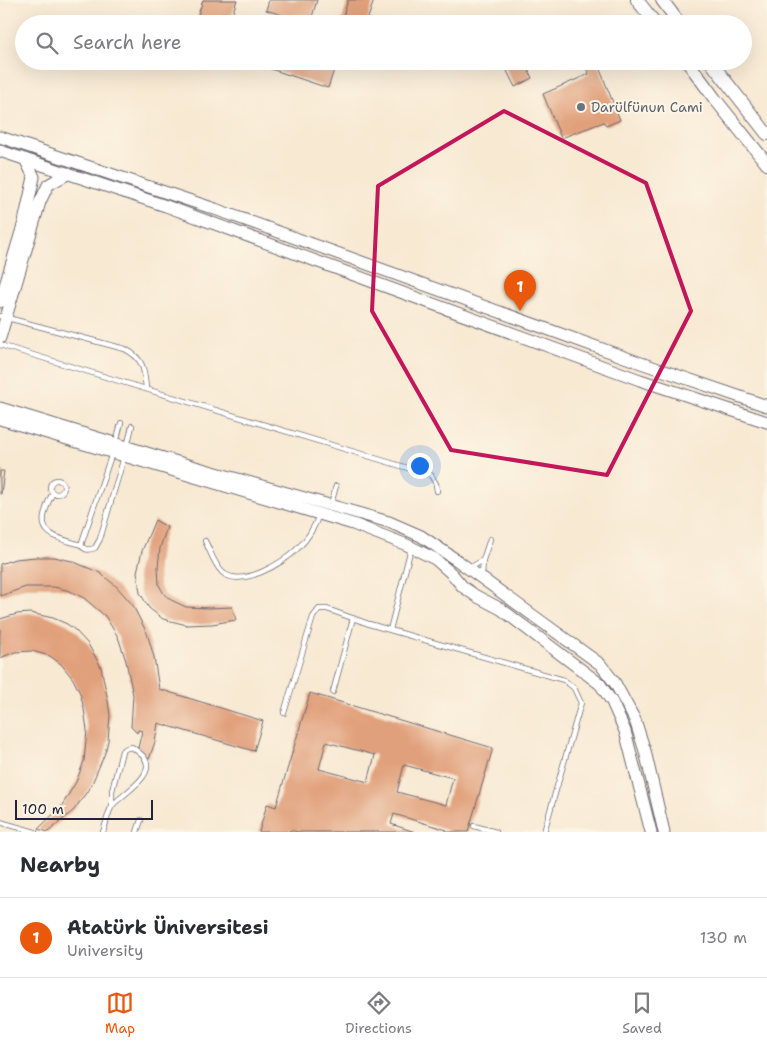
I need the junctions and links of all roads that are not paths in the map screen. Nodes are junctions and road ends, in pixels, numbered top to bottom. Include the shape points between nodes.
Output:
1 (637, 0) edge
2 (662, 0) edge
3 (649, 15) edge
4 (673, 15) edge
5 (693, 70) edge
6 (717, 70) edge
7 (767, 134) edge
8 (0, 137) edge
9 (0, 151) edge
10 (26, 159) junction
11 (767, 164) edge
12 (69, 173) junction
13 (0, 302) edge
14 (3, 316) edge
15 (0, 338) edge
16 (0, 345) edge
17 (146, 388) junction
18 (767, 406) edge
19 (0, 408) edge
20 (0, 419) edge
21 (767, 422) edge
22 (121, 423) dead end
23 (132, 426) dead end
24 (120, 450) junction
25 (336, 486) dead end
26 (437, 491) dead end
27 (53, 493) dead end
28 (331, 505) junction
29 (319, 514) junction
30 (490, 538) dead end
31 (206, 541) dead end
32 (81, 545) junction
33 (412, 547) junction
34 (483, 560) junction
35 (469, 569) junction
36 (482, 578) junction
37 (458, 581) junction
38 (469, 591) junction
39 (353, 618) junction
40 (390, 630) junction
41 (333, 692) dead end
42 (284, 713) dead end
43 (112, 806) junction
44 (141, 820) dead end
45 (0, 822) edge
46 (474, 826) dead end
47 (35, 832) edge
48 (104, 832) edge
49 (137, 832) edge
50 (496, 832) edge
51 (544, 832) edge
52 (651, 832) edge
53 (664, 832) edge

1 - 3 main road
2 - 4 main road
5 - 11 main road
6 - 7 main road
8 - 18 street via 215,209
9 - 10 street
10 - 12 street
10 - 13 street via 34,176
12 - 14 street via 48,186 40,202
12 - 21 street via 640,380
14 - 15 street
14 - 17 lane via 125,348 140,360
16 - 17 lane
17 - 26 lane via 431,475
19 - 24 street
20 - 24 street
22 - 24 lane
23 - 24 lane
24 - 28 street
24 - 29 street
24 - 32 lane
24 - 32 lane via 100,539 95,548 89,550
25 - 28 lane
27 - 32 lane via 44,515 45,528 53,536
28 - 35 street via 389,522 421,536
29 - 31 lane via 312,531 298,549 276,565 247,578 236,578 223,572
29 - 33 street
30 - 34 lane
33 - 37 street via 435,558
33 - 40 lane
34 - 35 lane
34 - 36 lane
35 - 36 street
35 - 37 street
36 - 38 street via 476,589
36 - 53 street via 600,664 615,683 635,720
37 - 38 street
38 - 52 street via 501,609 600,684 612,702 624,731
39 - 40 lane
39 - 41 lane
39 - 42 lane via 327,609 319,609 313,617
40 - 51 lane via 564,680 574,688 581,703
43 - 43 lane via 112,791 122,751 132,747 144,757 147,770 144,777
43 - 48 lane
44 - 49 lane
45 - 47 lane
46 - 50 lane

